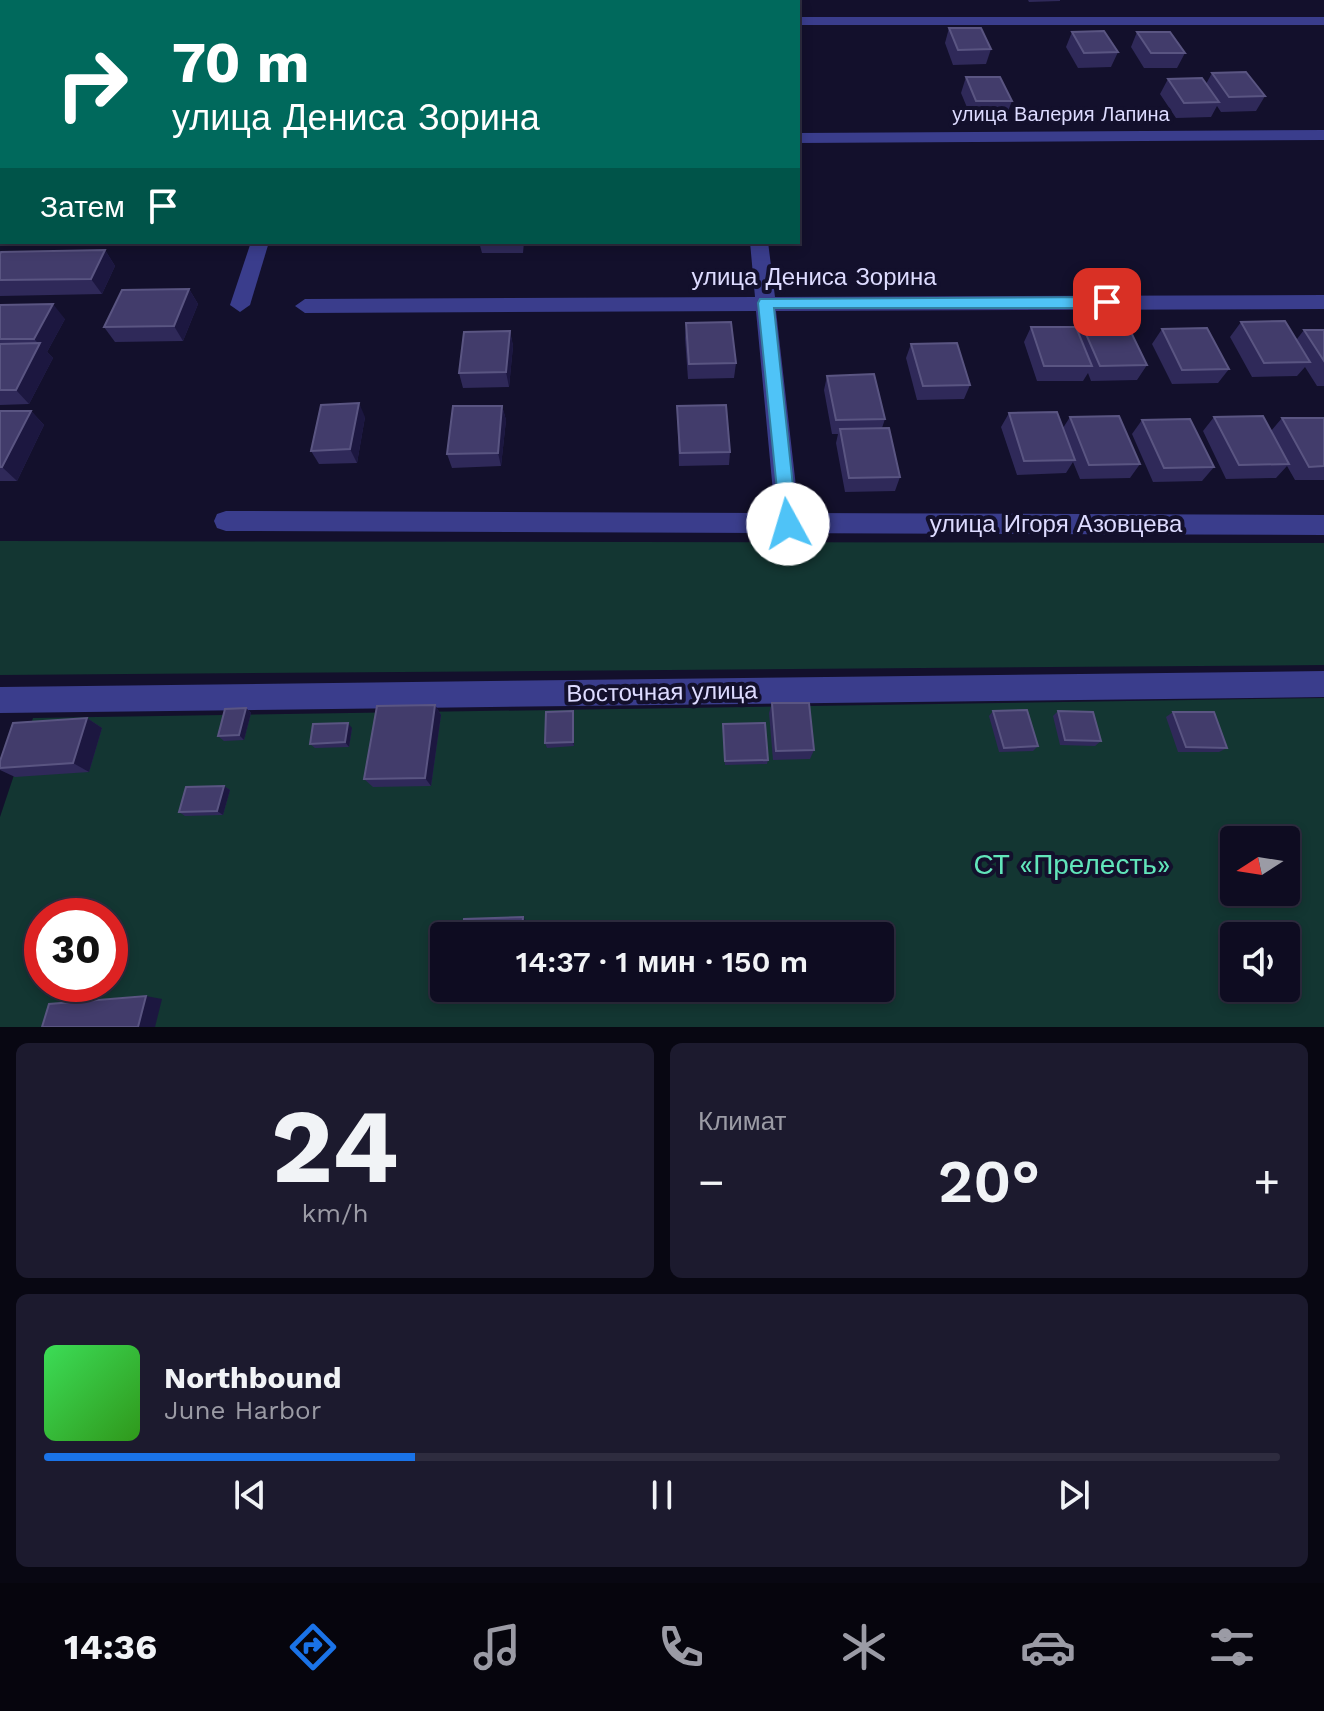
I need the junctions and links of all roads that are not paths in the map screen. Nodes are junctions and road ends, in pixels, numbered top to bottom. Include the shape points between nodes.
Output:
1 (800, 21) edge
2 (1324, 21) edge
3 (1324, 135) edge
4 (800, 138) edge
5 (259, 244) edge
6 (759, 244) edge
7 (1324, 302) edge
8 (765, 303) junction
9 (240, 305) dead end
10 (305, 306) dead end
11 (226, 521) dead end
12 (788, 524) junction
13 (1324, 525) edge
14 (1324, 684) edge
15 (0, 700) edge

1 - 2 street
3 - 4 street, улица Валерия Лапина
5 - 9 street
6 - 8 street
7 - 8 street, улица Дениса Зорина
8 - 10 street, улица Дениса Зорина
8 - 12 street
11 - 12 street, улица Игоря Азовцева
12 - 13 street, улица Игоря Азовцева
14 - 15 street, Восточная улица

